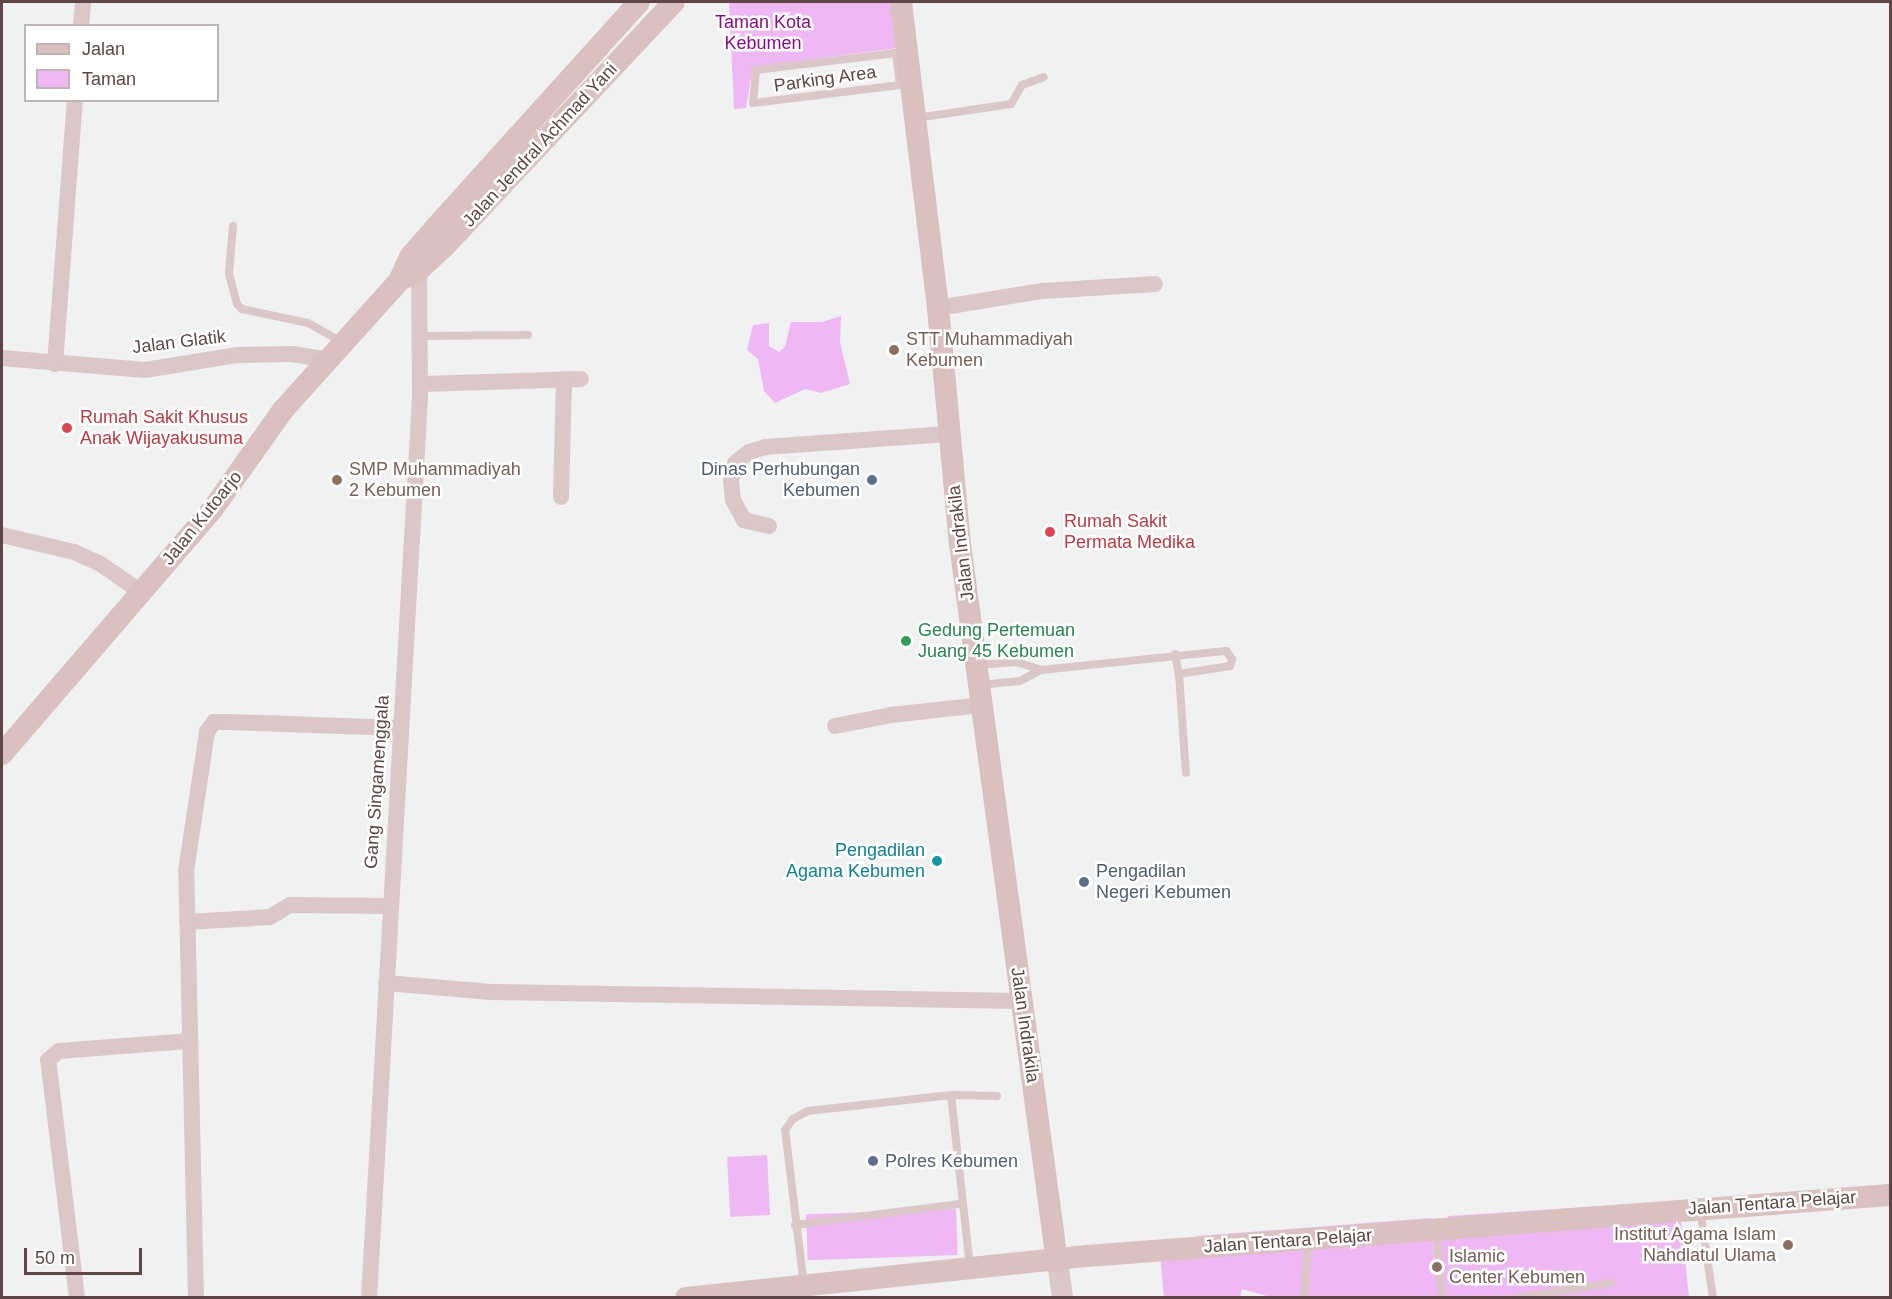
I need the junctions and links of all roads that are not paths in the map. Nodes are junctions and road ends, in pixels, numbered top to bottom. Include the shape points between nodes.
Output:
1 (83, 2) edge
2 (639, 2) edge
3 (674, 2) edge
4 (901, 2) edge
5 (81, 24) edge
6 (904, 69) junction
7 (1044, 77) dead end
8 (75, 102) edge
9 (915, 118) junction
10 (233, 226) dead end
11 (415, 264) junction
12 (1155, 284) dead end
13 (938, 308) junction
14 (528, 335) dead end
15 (421, 336) junction
16 (342, 343) junction
17 (2, 358) edge
18 (325, 359) junction
19 (55, 364) junction
20 (581, 379) dead end
21 (564, 380) junction
22 (420, 384) junction
23 (948, 434) junction
24 (561, 497) dead end
25 (769, 526) dead end
26 (2, 535) edge
27 (141, 592) junction
28 (1175, 654) junction
29 (1041, 670) junction
30 (1179, 674) junction
31 (979, 685) junction
32 (835, 726) dead end
33 (400, 728) junction
34 (2, 754) edge
35 (1186, 773) dead end
36 (389, 906) junction
37 (187, 922) junction
38 (396, 984) junction
39 (1022, 1001) junction
40 (188, 1041) junction
41 (951, 1095) junction
42 (997, 1096) dead end
43 (1890, 1195) edge
44 (960, 1204) junction
45 (1700, 1209) junction
46 (795, 1225) junction
47 (1436, 1228) junction
48 (1309, 1239) junction
49 (1057, 1261) junction
50 (970, 1267) junction
51 (1611, 1283) dead end
52 (804, 1286) junction
53 (692, 1297) edge
54 (77, 1298) edge
55 (196, 1298) edge
56 (369, 1298) edge
57 (1062, 1298) edge
58 (1304, 1298) edge
59 (1442, 1298) edge
60 (1516, 1298) edge
61 (1713, 1298) edge

1 - 5 street
2 - 11 main road
3 - 11 main road, Jalan Jendral Achmad Yani
4 - 6 main road, Jalan Indrakila
6 - 6 lane, Parking Area via 899,85 756,105 751,100 756,70 896,53
6 - 9 main road, Jalan Indrakila
7 - 9 lane via 1022,85 1011,104
8 - 19 street
9 - 13 main road, Jalan Indrakila
10 - 16 lane via 229,274 237,304 242,309 308,323
11 - 15 street, Gang Singamenggala
11 - 16 main road, Jalan Kutoarjo
12 - 13 street via 1042,291
13 - 23 main road, Jalan Indrakila
14 - 15 lane
15 - 22 street, Gang Singamenggala
16 - 18 main road, Jalan Kutoarjo
17 - 19 street, Jalan Glatik
18 - 19 street, Jalan Glatik via 292,354 238,355 146,370
18 - 27 main road, Jalan Kutoarjo via 212,510
20 - 21 street
21 - 22 street
21 - 24 street
22 - 33 street, Gang Singamenggala
23 - 25 street via 765,447 749,452 735,463 730,481 733,500 744,520
23 - 31 main road, Jalan Indrakila
26 - 27 street via 74,552 99,563
27 - 34 main road, Jalan Kutoarjo
28 - 29 lane
28 - 30 lane
28 - 30 lane via 1226,651 1232,659 1230,666 1224,668
29 - 31 lane via 1020,681
29 - 31 lane via 1017,662
30 - 35 lane
31 - 32 street via 891,715
31 - 39 main road, Jalan Indrakila
33 - 36 street, Gang Singamenggala
33 - 37 street via 214,722 207,732 186,871
36 - 37 street via 290,905 270,917
36 - 38 street, Gang Singamenggala
37 - 40 street
38 - 39 street via 492,992
38 - 56 street, Gang Singamenggala
39 - 49 main road, Jalan Indrakila
40 - 54 street via 59,1051 48,1060
40 - 55 street
41 - 42 lane
41 - 44 lane
41 - 46 lane via 808,1112 793,1119 786,1130 786,1150
43 - 45 main road, Jalan Tentara Pelajar
44 - 46 lane
44 - 50 lane
45 - 47 main road, Jalan Tentara Pelajar
45 - 61 lane
46 - 52 lane
47 - 48 main road, Jalan Tentara Pelajar
47 - 59 lane
48 - 49 main road, Jalan Tentara Pelajar
48 - 58 lane
49 - 50 main road, Jalan Tentara Pelajar
49 - 57 street
50 - 52 main road, Jalan Tentara Pelajar
51 - 60 lane
52 - 53 main road, Jalan Tentara Pelajar

